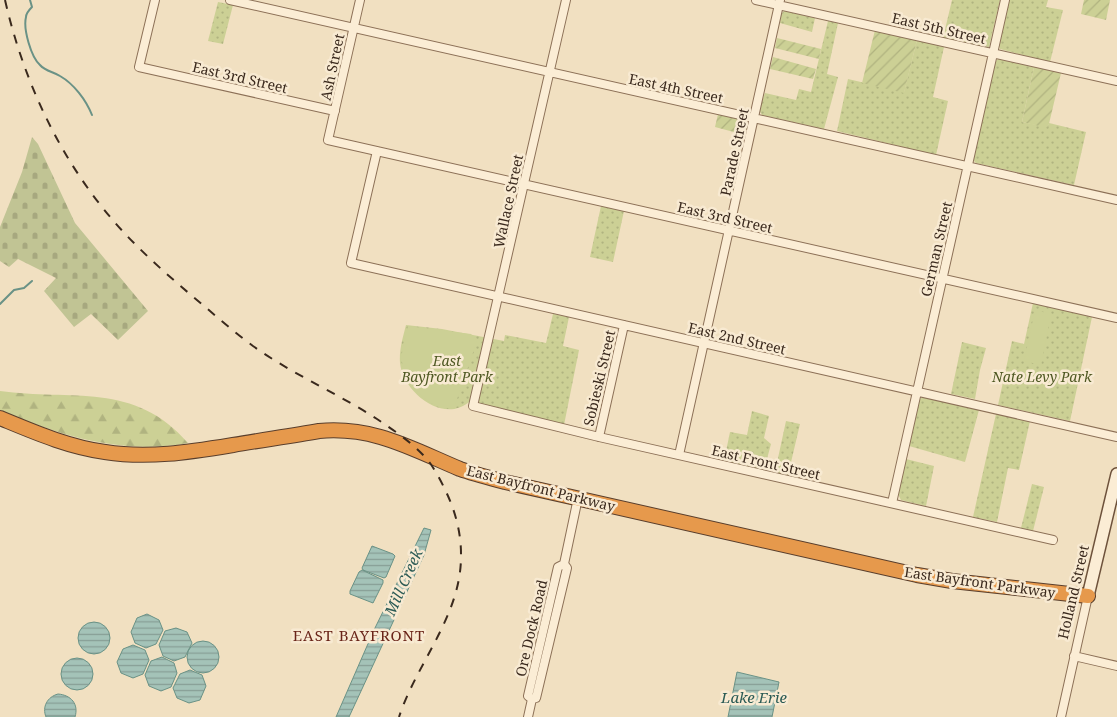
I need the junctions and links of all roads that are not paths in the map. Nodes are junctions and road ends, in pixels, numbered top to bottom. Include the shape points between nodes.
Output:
1 (155, 0) edge
2 (230, 0) edge
3 (360, 0) edge
4 (566, 0) edge
5 (756, 0) edge
6 (1006, 0) edge
7 (780, 3) edge
8 (353, 28) junction
9 (992, 53) junction
10 (549, 72) junction
11 (1117, 81) edge
12 (335, 111) junction
13 (754, 118) junction
14 (328, 140) joint
15 (377, 151) junction
16 (968, 166) junction
17 (524, 184) junction
18 (1117, 200) edge
19 (730, 230) junction
20 (942, 279) junction
21 (499, 296) junction
22 (1117, 318) edge
23 (624, 325) junction
24 (703, 344) junction
25 (917, 392) junction
26 (473, 406) joint
27 (0, 418) edge
28 (1117, 437) edge
29 (599, 438) junction
30 (678, 455) junction
31 (1117, 474) edge
32 (578, 498) junction
33 (892, 503) junction
34 (1053, 540) dead end
35 (1088, 596) junction
36 (1074, 656) junction
37 (1117, 666) edge
38 (528, 717) edge
39 (1061, 717) edge

1 - 12 street, East 3rd Street via 139,67
2 - 8 street, East 4th Street
3 - 8 street, Ash Street
4 - 10 street, Wallace Street
5 - 7 street, East 5th Street
6 - 9 street, German Street
7 - 9 street, East 5th Street
7 - 13 street, Parade Street
8 - 10 street, East 4th Street
8 - 12 street, Ash Street
9 - 11 street, East 5th Street
9 - 16 street, German Street
10 - 13 street, East 4th Street
10 - 17 street, Wallace Street
12 - 14 street, Ash Street
13 - 16 street, East 4th Street
13 - 19 street, Parade Street
14 - 15 street, East 3rd Street
15 - 17 street, East 3rd Street
15 - 21 street, East 2nd Street via 351,263
16 - 18 street, East 4th Street
16 - 20 street, German Street
17 - 19 street, East 3rd Street
17 - 21 street, Wallace Street
19 - 20 street, East 3rd Street
19 - 24 street, Parade Street
20 - 22 street, East 3rd Street
20 - 25 street, German Street
21 - 23 street, East 2nd Street
21 - 26 street, Wallace Street
23 - 24 street, East 2nd Street
23 - 29 street, Sobieski Street
24 - 25 street, East 2nd Street
24 - 30 street, Parade Street
25 - 28 street, East 2nd Street
25 - 33 street, German Street
26 - 29 street, East Front Street
27 - 32 highway, East Bayfront Parkway via 63,443 135,455 183,453 319,431 362,432 400,442 479,475
29 - 30 street, East Front Street
30 - 33 street, East Front Street
31 - 35 street, Holland Street
32 - 35 highway, East Bayfront Parkway via 917,575
32 - 38 street, Ore Dock Road via 558,609 536,698 532,699
33 - 34 street, East Front Street
35 - 36 street, Holland Street
36 - 37 street
36 - 39 street, Holland Street

